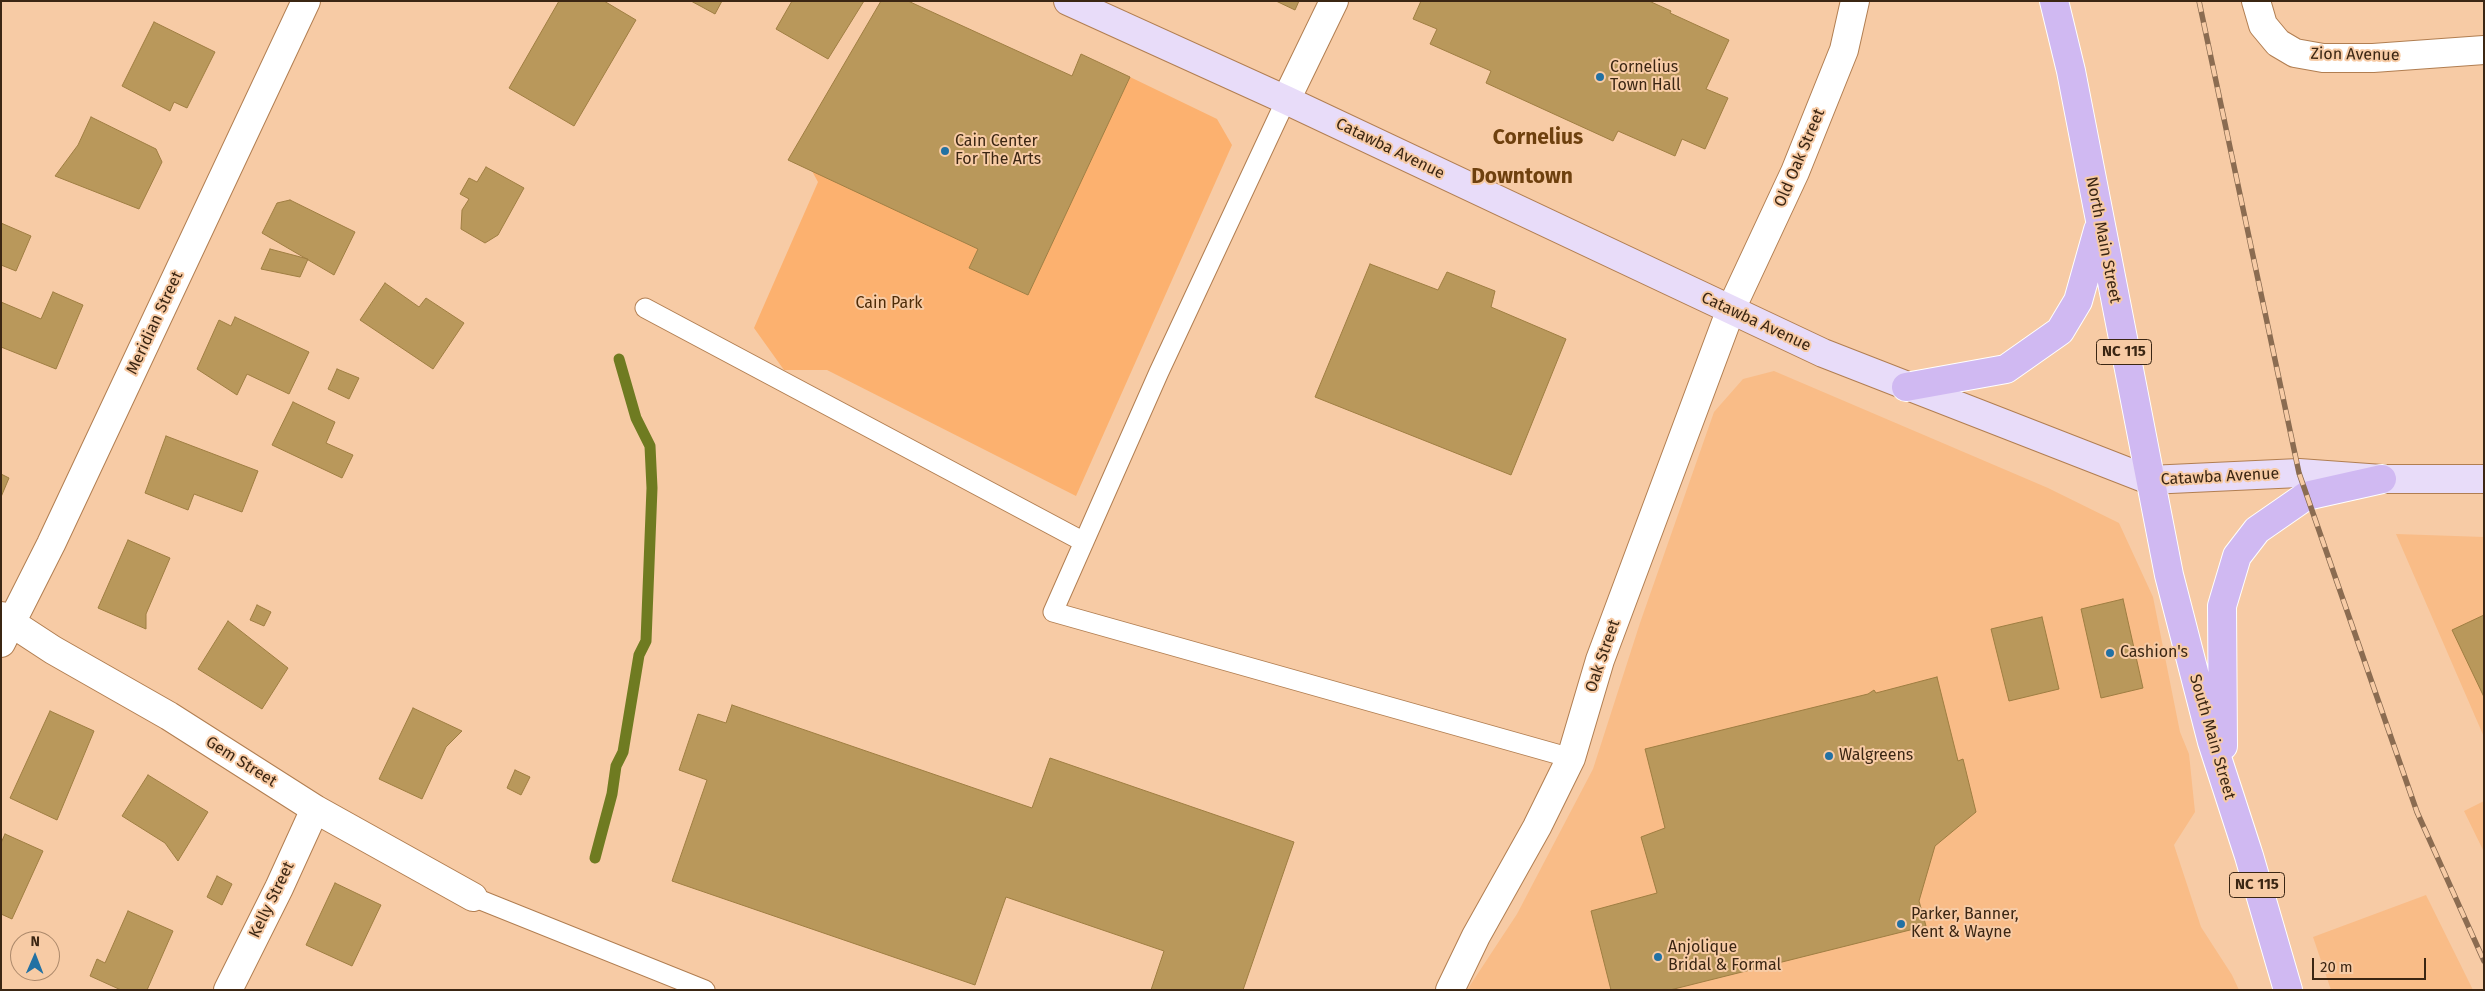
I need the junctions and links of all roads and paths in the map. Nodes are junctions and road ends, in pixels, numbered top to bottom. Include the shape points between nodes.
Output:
1 (306, 1) edge
2 (1068, 1) edge
3 (1334, 1) edge
4 (1854, 1) edge
5 (2054, 1) edge
6 (2256, 1) edge
7 (2484, 50) edge
8 (1286, 100) junction
9 (2100, 224) junction
10 (645, 308) dead end
11 (1731, 309) junction
12 (1906, 387) junction
13 (2382, 479) junction
14 (2484, 479) edge
15 (2149, 480) junction
16 (1084, 542) junction
17 (4, 627) edge
18 (1571, 758) junction
19 (2223, 780) junction
20 (315, 809) junction
21 (473, 898) joint
22 (228, 990) edge
23 (705, 990) edge
24 (1450, 990) edge
25 (2288, 990) edge

1 - 17 street, Meridian Street via 52,544
2 - 8 main road, Catawba Avenue
3 - 8 street
4 - 11 street, Old Oak Street via 1844,50 1809,138
5 - 9 main road, North Main Street / NC 115
6 - 7 street, Zion Avenue via 2263,25 2278,43 2295,53 2322,58 2373,58
8 - 11 main road, Catawba Avenue
8 - 16 lane via 1164,375
9 - 12 main road via 2078,301 2060,331 2006,369
9 - 15 main road, North Main Street / NC 115
10 - 16 lane
11 - 12 main road, Catawba Avenue via 1823,354
11 - 18 street, Oak Street via 1600,660
12 - 15 main road, Catawba Avenue
13 - 14 main road, Catawba Avenue
13 - 15 main road, Catawba Avenue via 2299,473
13 - 19 main road via 2306,496 2257,530 2237,556 2222,606
15 - 19 main road, South Main Street / NC 115 via 2171,585
16 - 18 lane via 1053,612
17 - 20 street, Gem Street via 53,650 169,716
18 - 24 street, Oak Street
19 - 25 main road, South Main Street / NC 115
20 - 21 street, Gem Street
20 - 22 street, Kelly Street
21 - 23 lane

